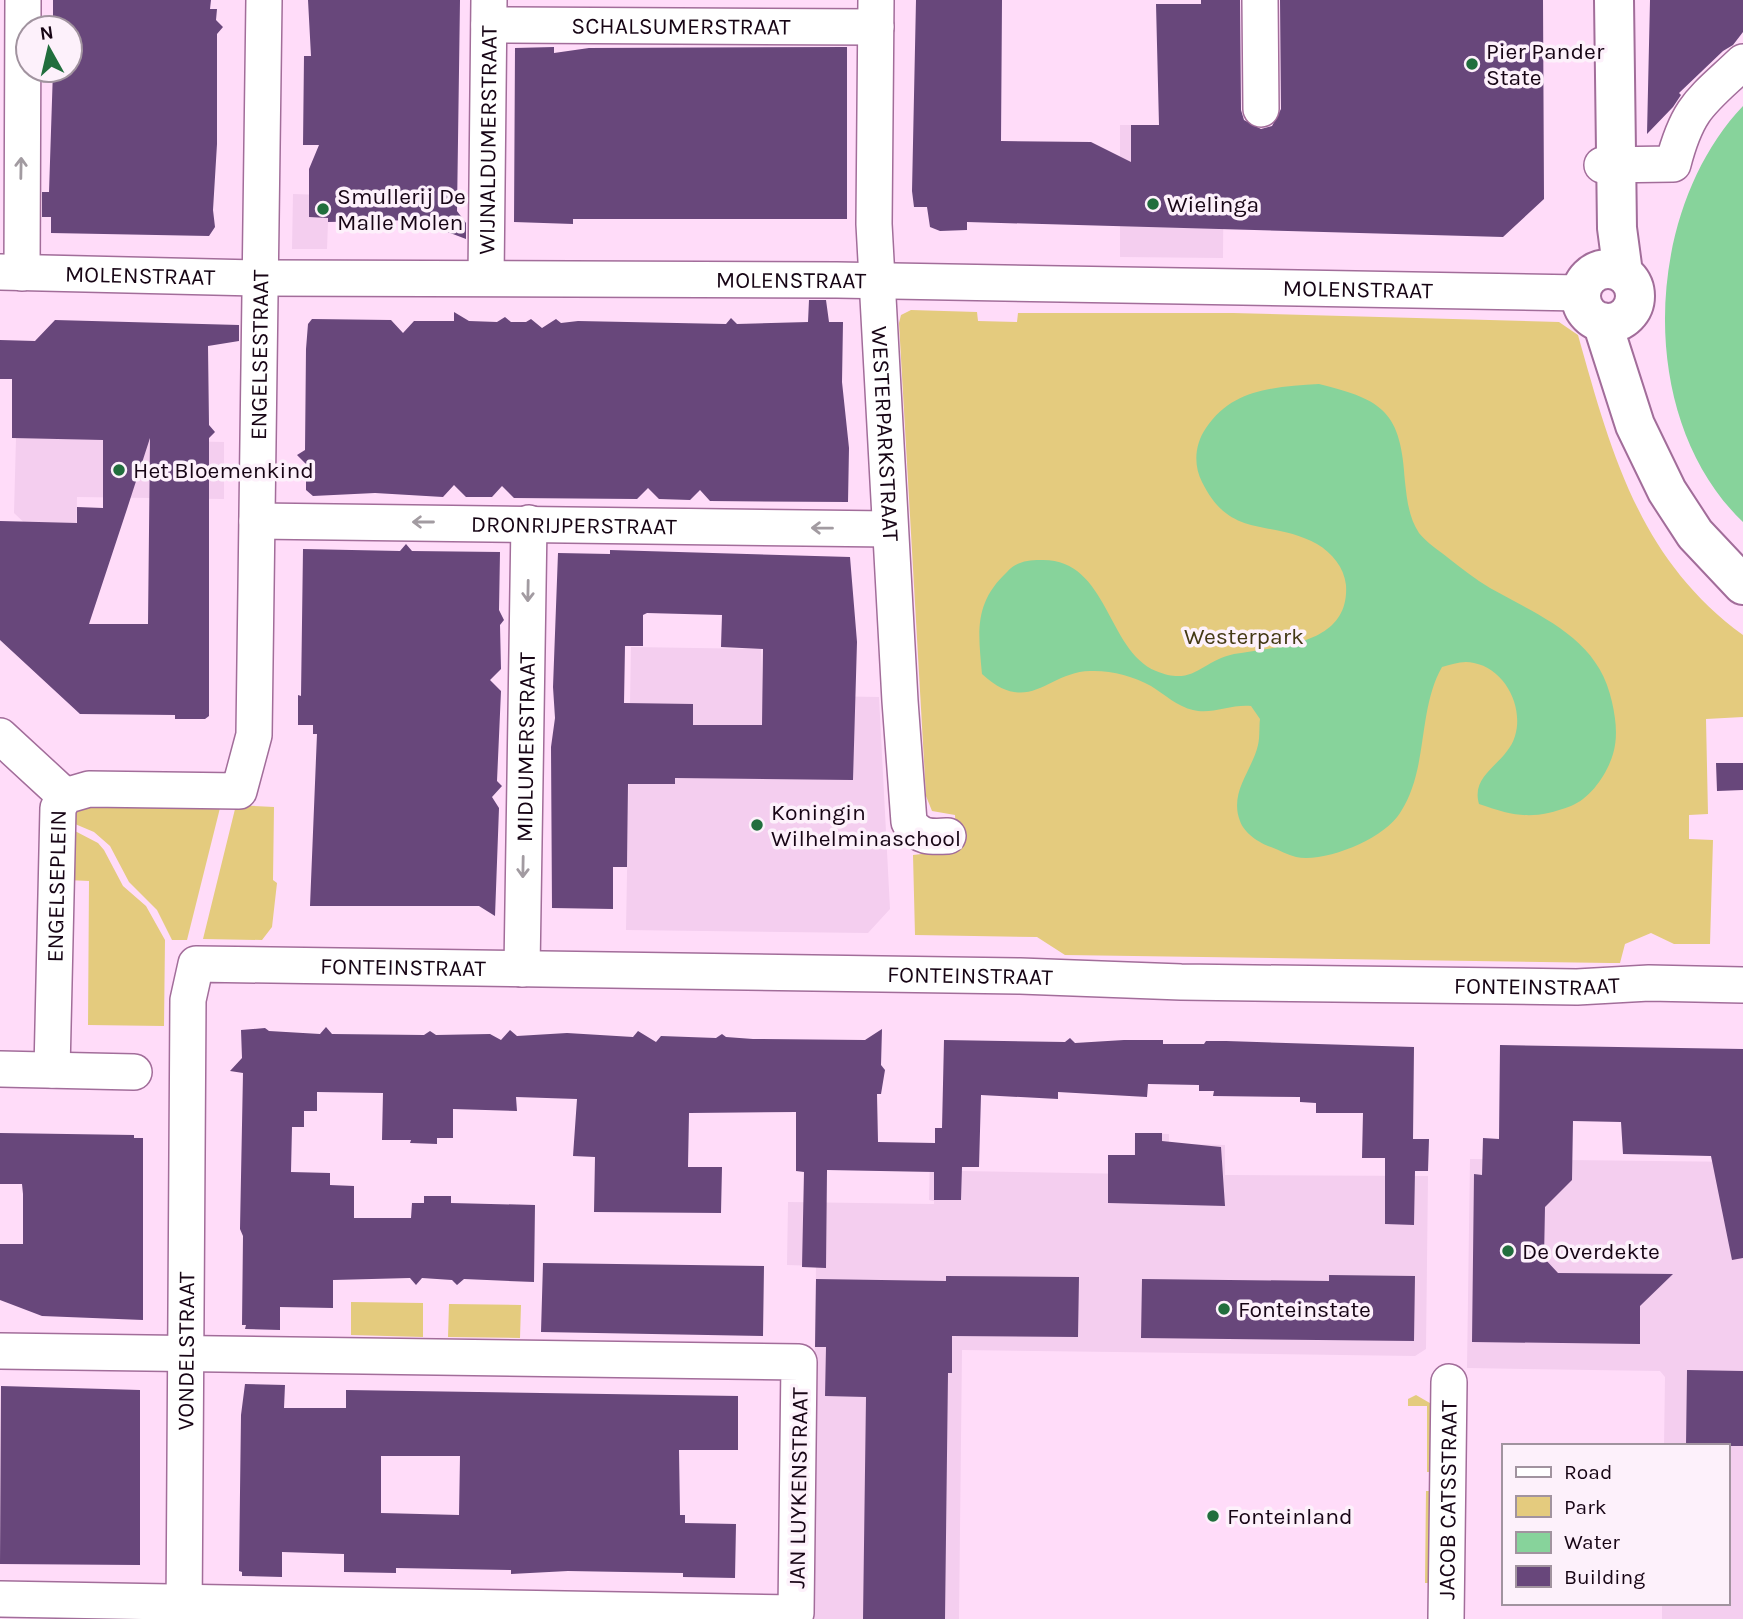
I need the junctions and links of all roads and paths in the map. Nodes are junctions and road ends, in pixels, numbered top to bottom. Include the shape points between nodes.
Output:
1 (23, 0) edge
2 (264, 0) edge
3 (1260, 0) edge
4 (1596, 0) edge
5 (1614, 0) edge
6 (489, 13) edge
7 (876, 13) edge
8 (1743, 62) edge
9 (1261, 108) dead end
10 (1609, 165) junction
11 (11, 273) edge
12 (261, 278) junction
13 (486, 278) junction
14 (879, 282) junction
15 (1605, 295) junction
16 (257, 521) junction
17 (529, 523) junction
18 (890, 529) junction
19 (1743, 585) edge
20 (0, 736) edge
21 (239, 791) joint
22 (65, 796) junction
23 (948, 836) dead end
24 (522, 970) junction
25 (1743, 985) edge
26 (0, 1069) edge
27 (52, 1070) junction
28 (134, 1072) dead end
29 (188, 1084) joint
30 (0, 1351) edge
31 (187, 1354) junction
32 (1449, 1382) dead end
33 (0, 1599) edge
34 (184, 1611) edge
35 (1446, 1619) edge

11 -> 1 street
2 - 12 street, ENGELSESTRAAT
3 - 9 street
4 - 10 main road
5 - 10 main road
6 - 7 street, SCHALSUMERSTRAAT
6 - 13 street, WIJNALDUMERSTRAAT
7 - 14 street, WESTERPARKSTRAAT via 874,224
8 - 10 street via 1692,110 1673,164
10 - 15 main road
11 - 12 street, MOLENSTRAAT
12 - 13 street, MOLENSTRAAT
12 - 16 street, ENGELSESTRAAT
13 - 14 street, MOLENSTRAAT
14 - 15 street, MOLENSTRAAT
14 - 18 street, WESTERPARKSTRAAT
15 - 19 main road via 1635,425 1667,491 1695,534
17 -> 16 street, DRONRIJPERSTRAAT
16 - 21 street, ENGELSESTRAAT via 254,735
18 -> 17 street, DRONRIJPERSTRAAT
17 -> 24 street, MIDLUMERSTRAAT
18 - 23 street, WESTERPARKSTRAAT via 909,822 929,838
20 - 22 street
21 - 22 street, ENGELSEPLEIN via 89,789
22 - 27 street, ENGELSEPLEIN via 56,821
24 - 25 street, FONTEINSTRAAT via 1577,987
24 - 29 street, FONTEINSTRAAT via 196,964 188,1000
26 - 27 street
27 - 28 street
29 - 31 street, VONDELSTRAAT
30 - 31 street
31 - 34 street, VONDELSTRAAT
31 - 34 street, JAN LUYKENSTRAAT via 799,1362 796,1613
32 - 35 street, JACOB CATSSTRAAT
33 - 34 street

